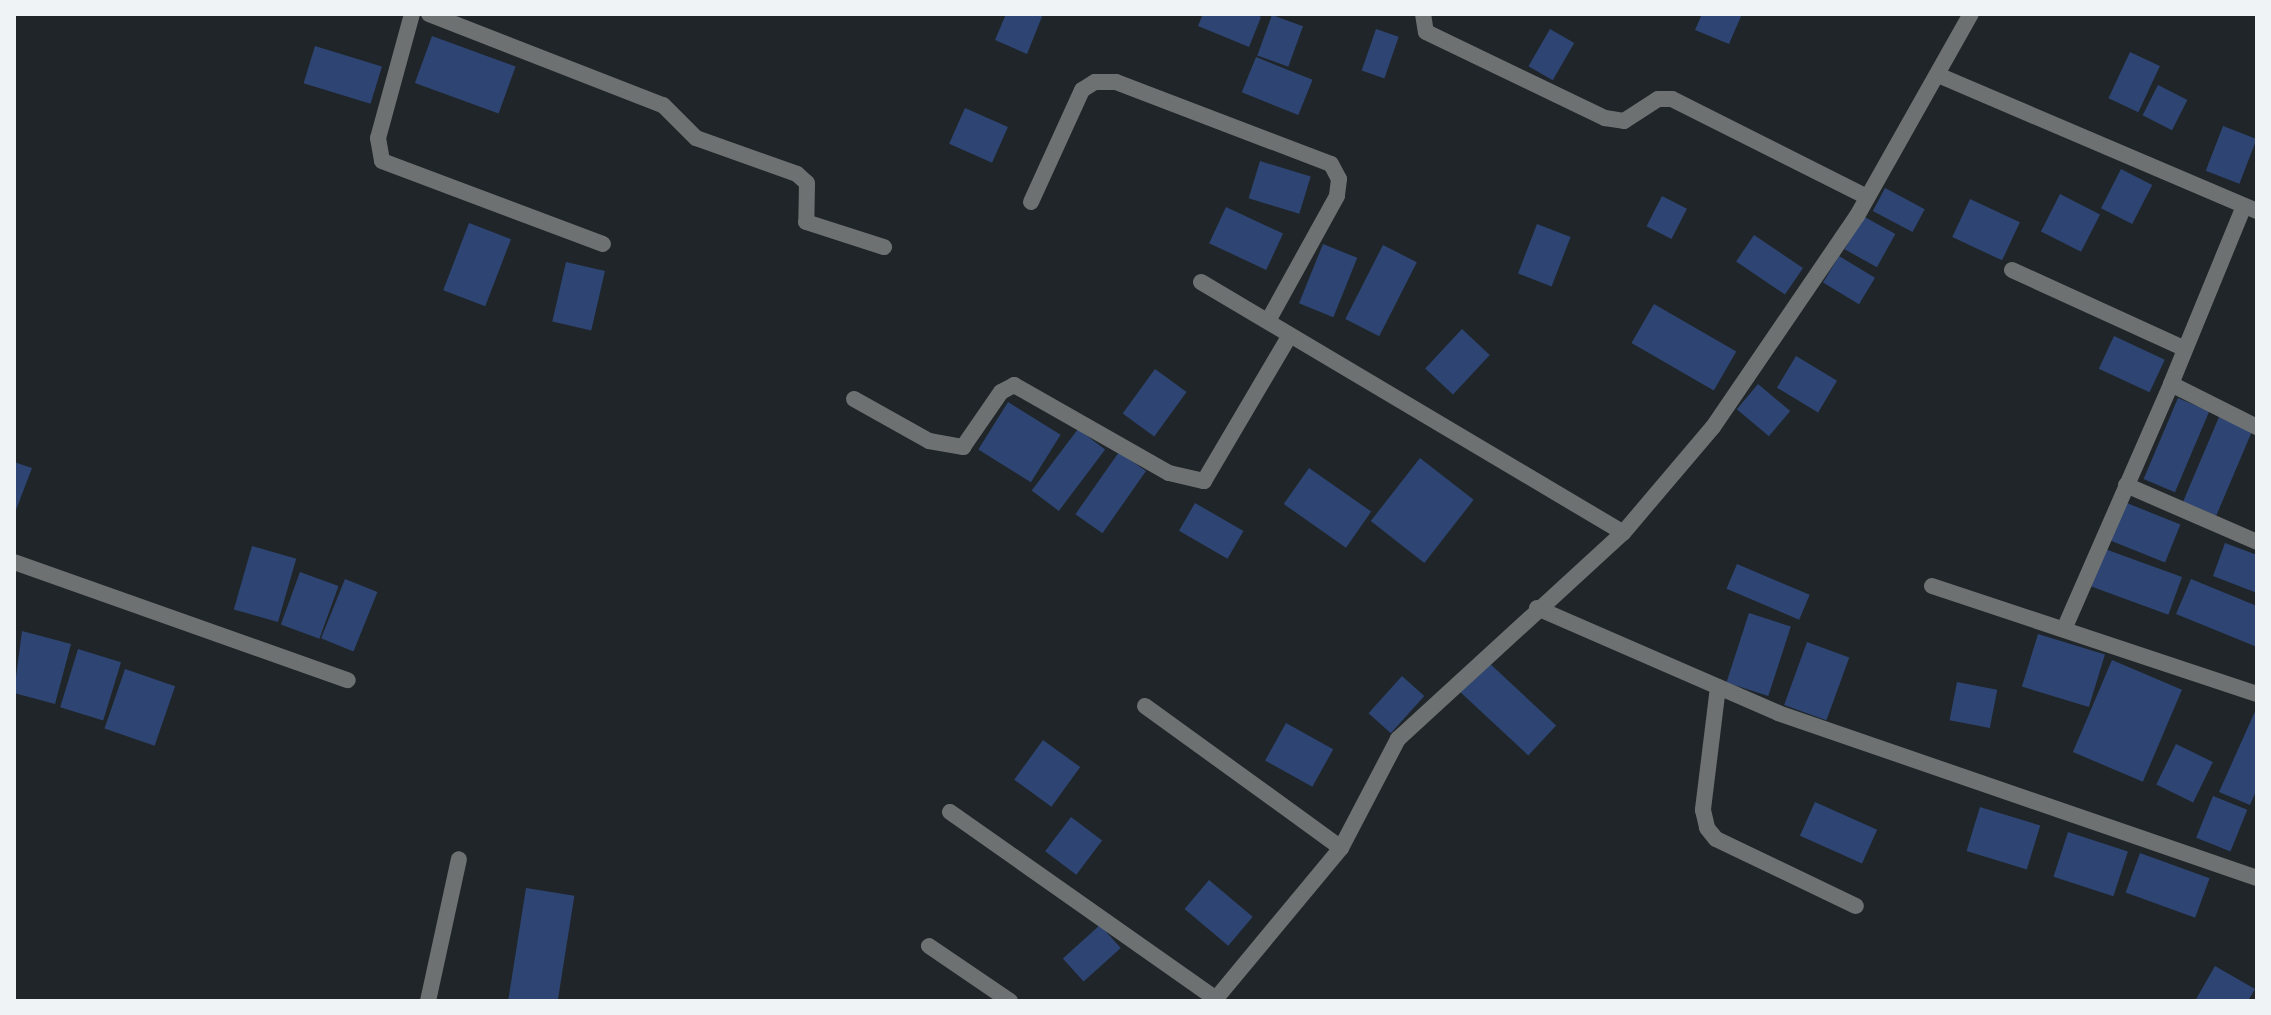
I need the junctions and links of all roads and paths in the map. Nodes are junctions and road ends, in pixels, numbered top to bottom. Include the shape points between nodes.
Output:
1 (412, 14) edge
2 (429, 14) edge
3 (1423, 14) edge
4 (1971, 14) edge
5 (1938, 75) junction
6 (1867, 197) junction
7 (1031, 202) dead end
8 (2250, 208) edge
9 (603, 244) dead end
10 (884, 247) dead end
11 (2012, 270) dead end
12 (1201, 282) dead end
13 (1268, 321) junction
14 (1290, 335) junction
15 (2183, 348) junction
16 (2171, 384) junction
17 (854, 399) dead end
18 (2257, 427) edge
19 (2126, 485) junction
20 (1623, 533) junction
21 (2257, 542) edge
22 (14, 562) edge
23 (1932, 586) dead end
24 (1537, 608) junction
25 (2065, 627) junction
26 (348, 680) dead end
27 (1718, 687) junction
28 (2256, 690) edge
29 (1145, 706) dead end
30 (950, 812) dead end
31 (1341, 848) junction
32 (459, 859) dead end
33 (2257, 878) edge
34 (1856, 906) dead end
35 (929, 946) dead end
36 (1215, 1000) edge
37 (428, 1001) edge
38 (1010, 1001) edge

1 - 9 street via 378,138 382,161
2 - 10 street via 663,105 696,138 797,174 807,183 806,222
3 - 6 street via 1426,32 1605,118 1624,121 1658,99 1672,99
4 - 5 street
5 - 6 street
5 - 8 street
6 - 20 street via 1713,427
7 - 13 street via 1082,90 1095,82 1116,82 1331,164 1339,179 1337,196
8 - 15 street
11 - 15 street
12 - 13 street
13 - 14 street
14 - 17 street via 1204,481 1169,473 1014,385 1001,392 963,447 929,441
14 - 20 street
15 - 16 street
16 - 18 street
16 - 19 street
19 - 21 street
19 - 25 street
20 - 24 street
22 - 26 street
23 - 25 street
24 - 27 street
24 - 31 street via 1398,739
25 - 28 street
27 - 33 street via 1778,713
27 - 34 street via 1703,810 1707,828 1716,839
29 - 31 street
30 - 36 street
31 - 36 street
32 - 37 street
35 - 38 street

